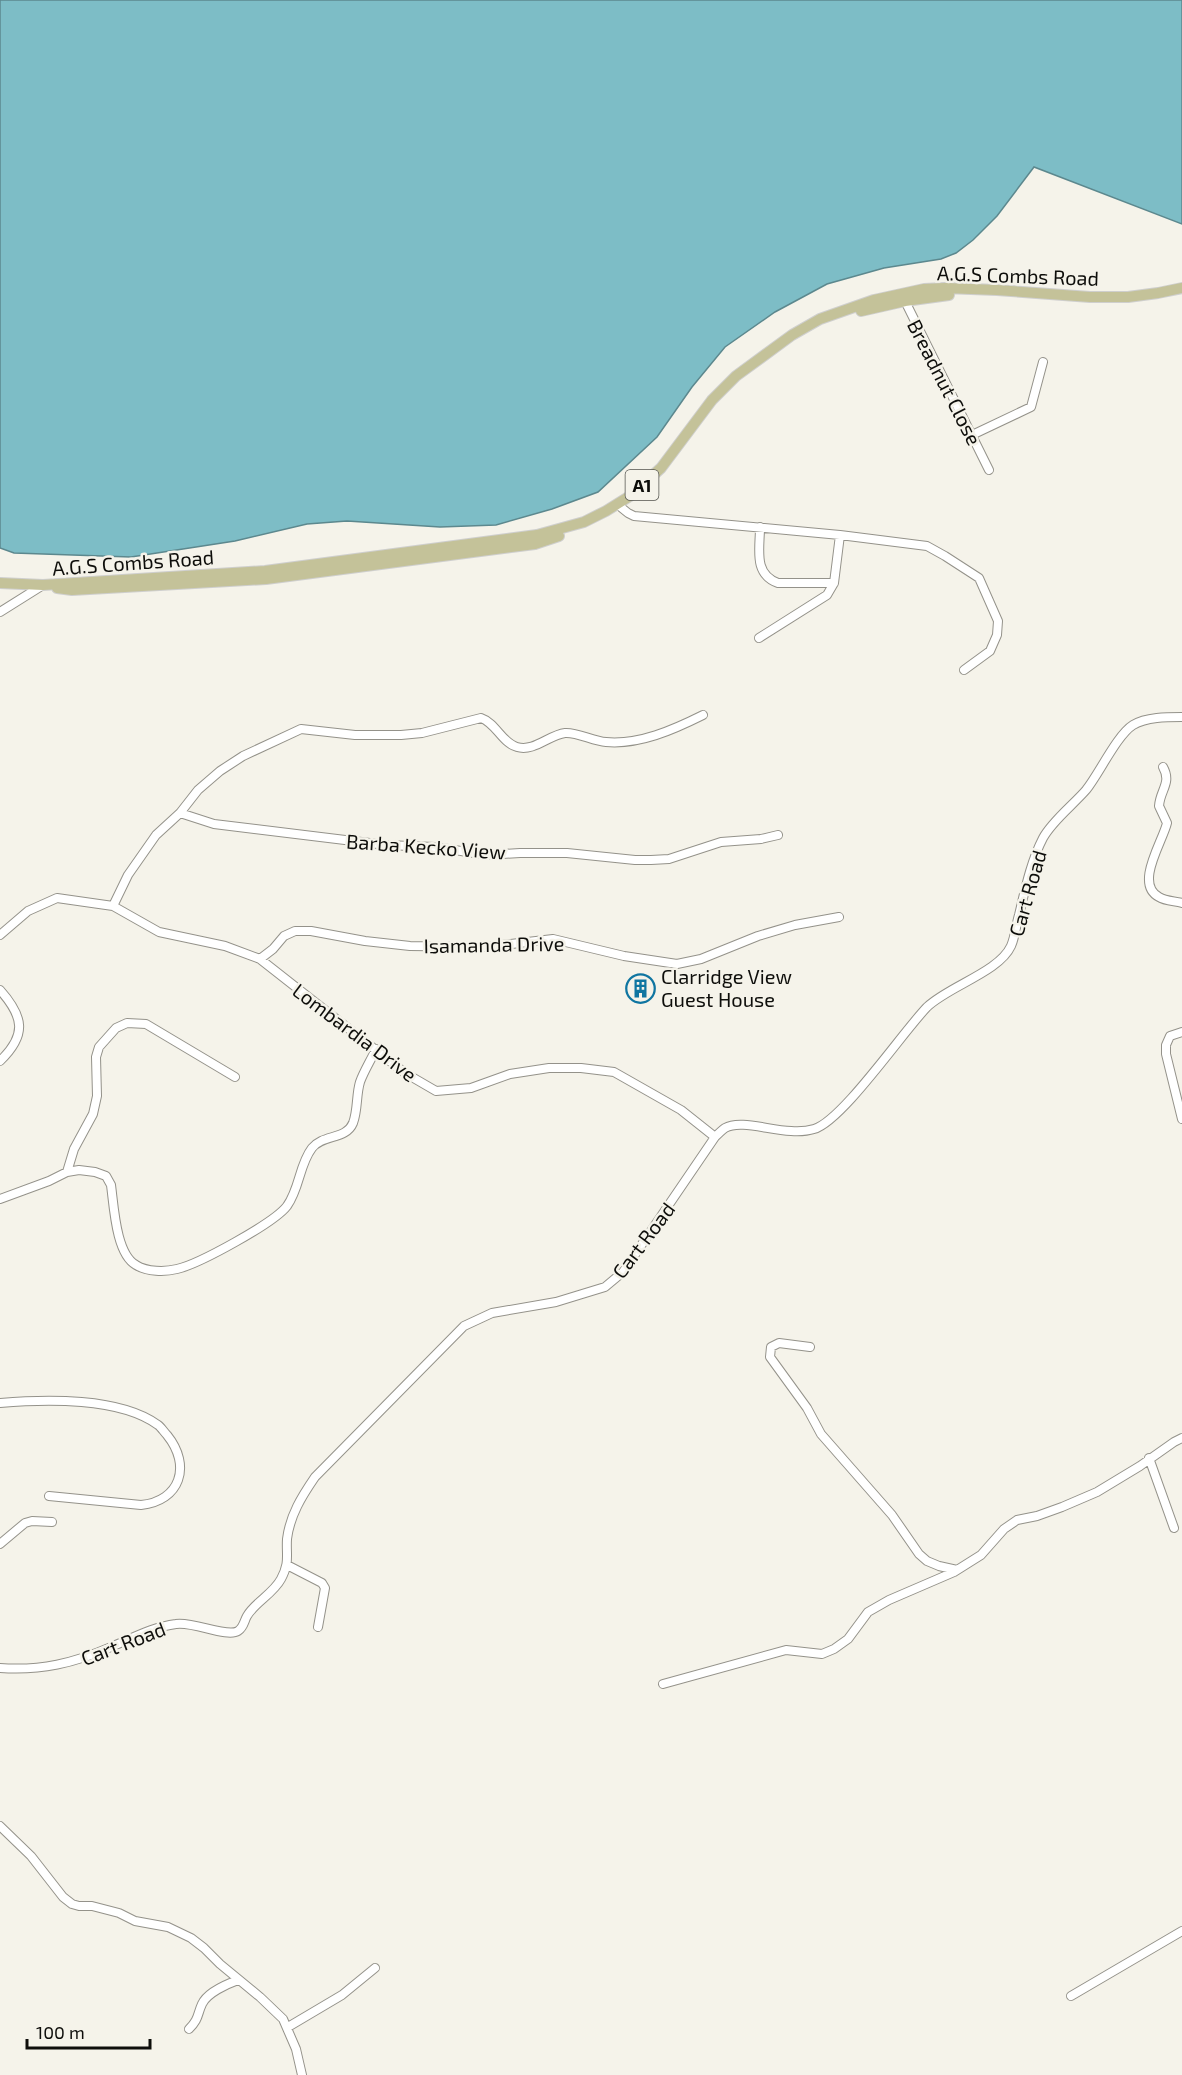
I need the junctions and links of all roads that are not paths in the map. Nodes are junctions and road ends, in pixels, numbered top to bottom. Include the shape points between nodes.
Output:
1 (1182, 288) edge
2 (1182, 294) edge
3 (903, 297) junction
4 (1043, 362) dead end
5 (972, 435) junction
6 (990, 470) dead end
7 (619, 506) junction
8 (760, 527) junction
9 (840, 535) junction
10 (0, 583) edge
11 (834, 583) junction
12 (44, 585) junction
13 (0, 612) edge
14 (759, 638) dead end
15 (964, 670) dead end
16 (703, 715) dead end
17 (1182, 717) edge
18 (1162, 767) dead end
19 (180, 813) junction
20 (778, 835) dead end
21 (1182, 903) edge
22 (113, 906) junction
23 (839, 917) dead end
24 (0, 935) edge
25 (260, 959) junction
26 (0, 990) edge
27 (1182, 1032) edge
28 (376, 1049) junction
29 (0, 1061) edge
30 (235, 1077) dead end
31 (1182, 1119) edge
32 (715, 1137) junction
33 (67, 1172) junction
34 (0, 1199) edge
35 (810, 1347) dead end
36 (0, 1403) edge
37 (1182, 1438) edge
38 (1149, 1458) junction
39 (49, 1496) dead end
40 (52, 1522) dead end
41 (1174, 1528) dead end
42 (0, 1544) edge
43 (287, 1565) junction
44 (957, 1570) junction
45 (318, 1627) dead end
46 (0, 1668) edge
47 (663, 1684) dead end
48 (0, 1826) edge
49 (1182, 1930) edge
50 (375, 1968) dead end
51 (238, 1980) junction
52 (1071, 1996) dead end
53 (288, 2027) junction
54 (189, 2030) dead end
55 (302, 2075) edge

1 - 3 main road, A.G.S Combs Road / A1 via 1128,297 963,288 924,290
2 - 3 main road, A.G.S Combs Road / A1 via 1116,303 964,295
3 - 5 street, Breadnut Close
3 - 7 main road, A.G.S Combs Road / A1 via 824,325 764,361 717,403 664,471 634,500
4 - 5 street via 1031,407
5 - 6 street, Breadnut Close
7 - 8 street via 634,516
7 - 12 main road, A.G.S Combs Road / A1 via 587,527 535,544 266,579 72,590
8 - 9 street
8 - 11 street via 763,575 778,583
9 - 11 street
9 - 15 street via 927,546 979,578 998,621 997,635 990,651
10 - 12 main road, A1
11 - 14 street via 827,595
12 - 13 street
16 - 19 street via 679,727 624,743 568,733 525,747 511,744 481,718 401,735 301,729 220,771
17 - 32 street, Cart Road via 1136,723 1126,730 1087,789 1044,836 1028,879 1011,947 1000,960 930,1004 834,1118 816,1129 797,1132 745,1124 727,1127
18 - 21 street via 1167,775 1159,806 1167,823 1153,859 1150,886 1159,898
19 - 20 street, Barba Kecko View via 214,824 488,855 567,853 651,860 680,856 721,842
19 - 22 street via 140,856
22 - 24 street, Lombardia Drive via 57,898 28,911
22 - 25 street, Lombardia Drive via 159,932 225,946
23 - 25 street, Isamanda Drive via 795,925 677,964 553,939 486,947 410,946 311,931 284,936
25 - 28 street, Lombardia Drive
26 - 29 street via 18,1015 20,1027 18,1039
27 - 31 street via 1170,1036 1166,1045
28 - 32 street, Lombardia Drive via 405,1073 436,1091 471,1088 510,1074 549,1068 614,1072 681,1110
28 - 33 street via 360,1082 353,1123 346,1132 314,1145 286,1207 238,1240 177,1269 155,1271 135,1265 122,1249 106,1176 79,1170
30 - 33 street via 146,1024 127,1023 116,1028 99,1047 93,1114 74,1149
32 - 43 street, Cart Road via 623,1272 605,1287 556,1302 492,1313 464,1326 315,1477 291,1520
33 - 34 street
35 - 44 street via 779,1343 771,1347 770,1357 821,1434 892,1515 919,1554 927,1562
36 - 39 street via 42,1400 120,1408 159,1425 179,1453 178,1480 169,1495 153,1504
37 - 38 street
38 - 41 street
38 - 44 street via 1097,1492 1017,1520 981,1554
40 - 42 street via 26,1523
43 - 45 street via 325,1588
43 - 46 street, Cart Road via 280,1580 247,1615 244,1625 229,1634 178,1623 153,1628 69,1664
44 - 47 street via 868,1612 848,1639 828,1652 786,1650
48 - 51 street via 32,1856 63,1898 72,1904 168,1927 204,1948
49 - 52 street
50 - 53 street via 342,1995
51 - 53 street
51 - 54 street via 207,1997
53 - 55 street

